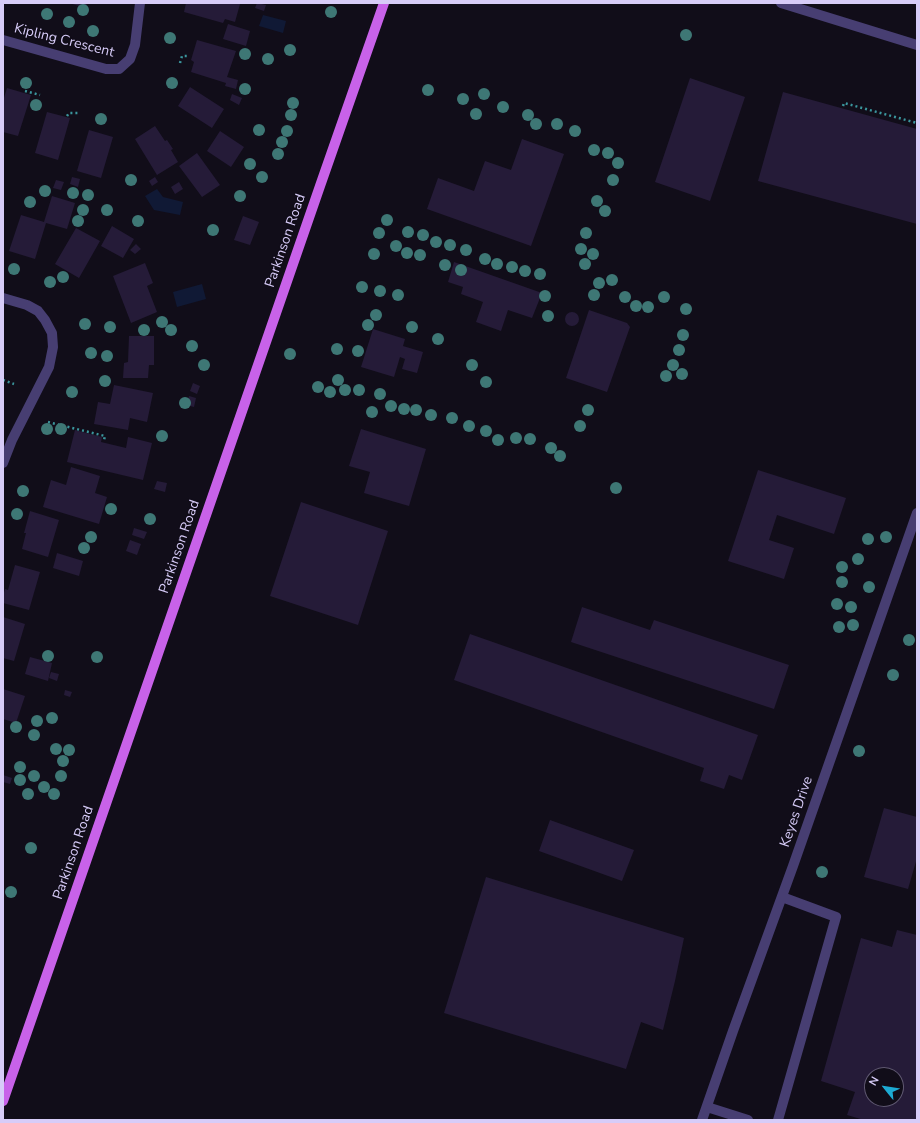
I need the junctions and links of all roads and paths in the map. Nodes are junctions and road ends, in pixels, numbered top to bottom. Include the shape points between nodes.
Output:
1 (140, 3) edge
2 (384, 3) edge
3 (781, 3) edge
4 (3, 40) edge
5 (917, 46) edge
6 (189, 56) dead end
7 (180, 63) dead end
8 (26, 91) dead end
9 (40, 95) dead end
10 (843, 106) dead end
11 (78, 113) dead end
12 (67, 116) dead end
13 (917, 123) edge
14 (3, 298) edge
15 (3, 380) edge
16 (14, 384) dead end
17 (48, 422) dead end
18 (104, 440) dead end
19 (3, 463) edge
20 (917, 513) edge
21 (782, 897) junction
22 (3, 1101) edge
23 (707, 1107) junction
24 (702, 1120) edge
25 (748, 1120) edge
26 (778, 1120) edge

1 - 4 street, Kipling Crescent via 135,45 130,59 119,69 106,69
2 - 22 main road, Parkinson Road
3 - 5 street
6 - 7 path via 182,56
8 - 9 path
10 - 13 path via 844,103
11 - 12 path via 69,113
14 - 19 street via 38,311 52,333 53,347 49,367
15 - 16 path
17 - 18 path via 104,436
20 - 21 street, Keyes Drive
21 - 23 street, Keyes Drive
21 - 26 street via 836,917
23 - 24 street, Keyes Drive
23 - 25 street

